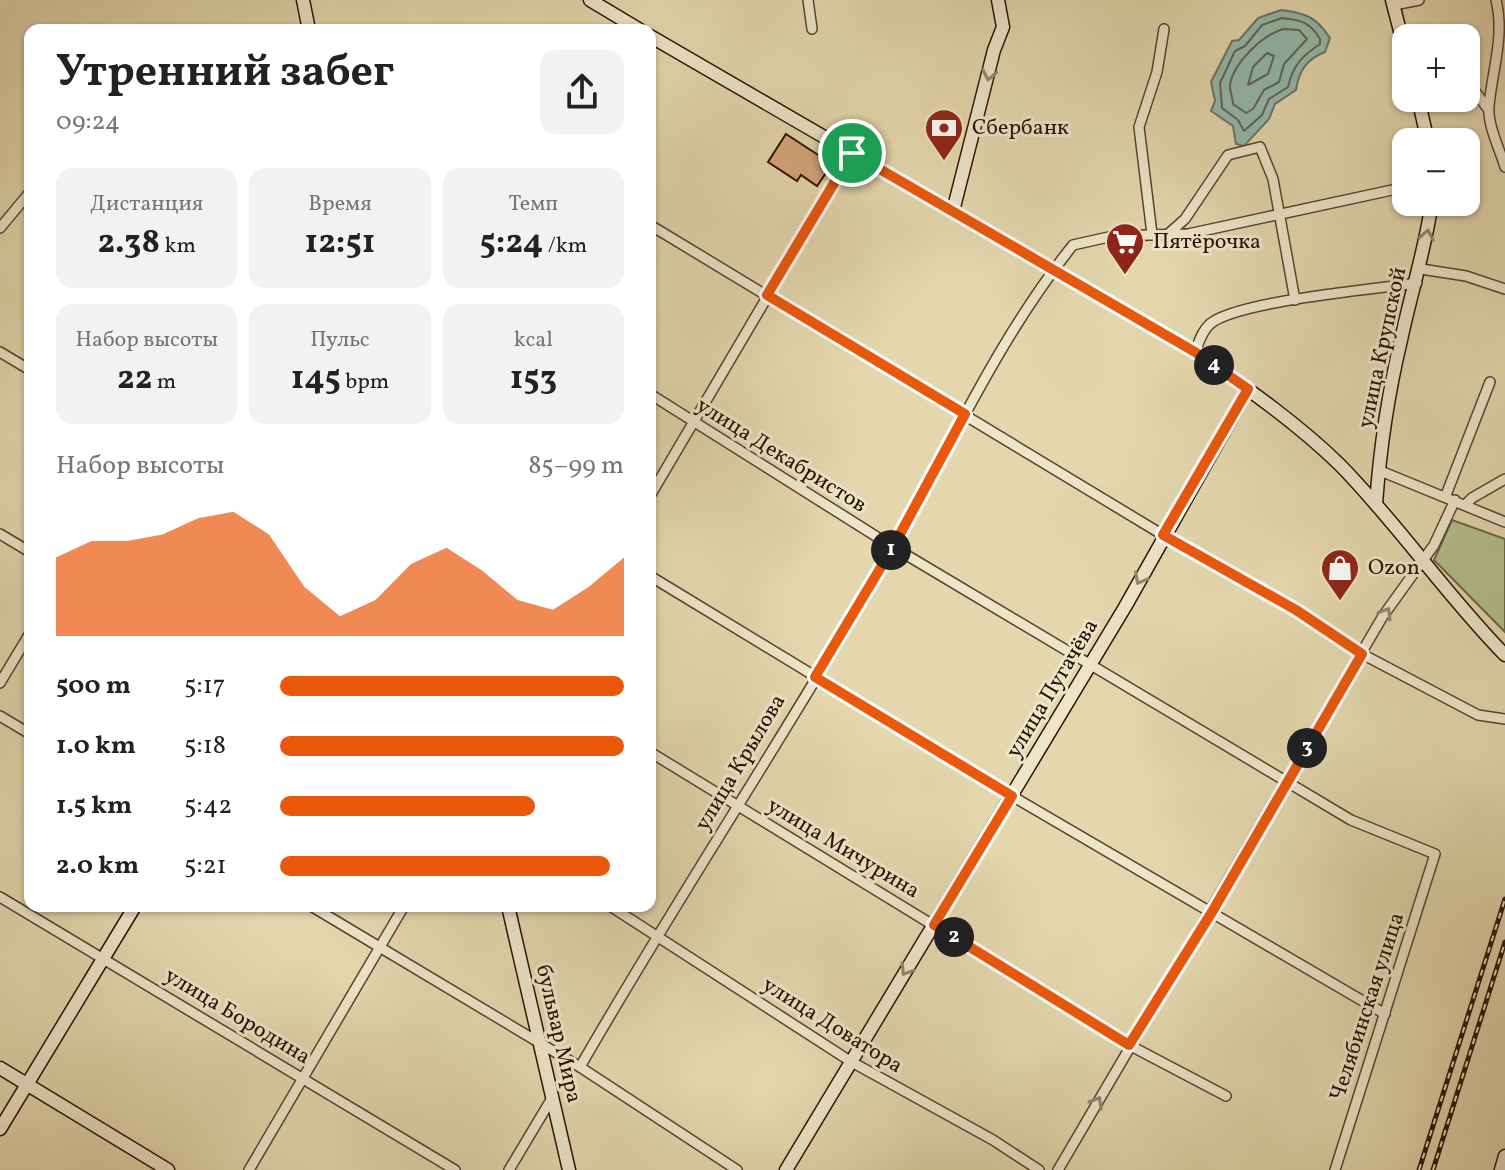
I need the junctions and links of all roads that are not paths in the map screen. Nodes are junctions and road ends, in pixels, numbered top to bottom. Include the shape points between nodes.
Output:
1 (303, 0) edge
2 (590, 0) edge
3 (808, 0) edge
4 (998, 0) edge
5 (1419, 0) edge
6 (1496, 0) edge
7 (1393, 3) edge
8 (308, 24) edge
9 (630, 24) edge
10 (1399, 24) edge
11 (812, 29) dead end
12 (1164, 29) dead end
13 (656, 41) edge
14 (1480, 98) edge
15 (1488, 109) junction
16 (852, 153) junction
17 (1505, 167) edge
18 (1392, 190) edge
19 (24, 197) edge
20 (953, 211) junction
21 (1278, 212) junction
22 (1430, 216) edge
23 (0, 228) edge
24 (656, 229) edge
25 (1152, 234) junction
26 (1167, 235) junction
27 (1421, 269) junction
28 (1052, 271) junction
29 (1417, 283) junction
30 (1505, 289) edge
31 (767, 295) junction
32 (1295, 300) junction
33 (0, 352) edge
34 (1195, 352) junction
35 (24, 366) edge
36 (1490, 382) dead end
37 (1248, 389) junction
38 (656, 398) edge
39 (965, 414) junction
40 (695, 424) junction
41 (1378, 470) junction
42 (1505, 479) edge
43 (656, 486) edge
44 (1450, 498) junction
45 (1376, 504) junction
46 (1465, 505) junction
47 (1505, 522) edge
48 (0, 534) edge
49 (1163, 535) junction
50 (893, 547) junction
51 (24, 548) edge
52 (1421, 561) junction
53 (656, 580) edge
54 (24, 643) edge
55 (1362, 654) junction
56 (1505, 655) edge
57 (1091, 664) junction
58 (815, 677) junction
59 (0, 683) edge
60 (0, 716) edge
61 (1505, 719) edge
62 (24, 730) edge
63 (656, 756) edge
64 (1287, 781) junction
65 (1012, 796) junction
66 (738, 805) junction
67 (1435, 854) joint
68 (0, 897) edge
69 (24, 911) edge
70 (25, 912) edge
71 (132, 912) edge
72 (321, 912) edge
73 (401, 912) edge
74 (511, 912) edge
75 (620, 912) edge
76 (1212, 912) junction
77 (934, 925) junction
78 (656, 935) junction
79 (382, 948) junction
80 (105, 959) junction
81 (1385, 1014) junction
82 (540, 1042) junction
83 (1129, 1045) junction
84 (850, 1061) junction
85 (580, 1067) junction
86 (0, 1068) edge
87 (304, 1078) junction
88 (27, 1084) junction
89 (1226, 1096) dead end
90 (552, 1098) junction
91 (0, 1129) edge
92 (1505, 1156) edge
93 (168, 1170) edge
94 (249, 1170) edge
95 (455, 1170) edge
96 (509, 1170) edge
97 (569, 1170) edge
98 (737, 1170) edge
99 (786, 1170) edge
100 (1039, 1170) edge
101 (1058, 1170) edge
102 (1335, 1170) edge
103 (1501, 1170) edge

1 - 8 street
2 - 9 street
3 - 11 street
4 -> 20 street via 1003,27
5 - 7 street
6 - 15 street via 1496,79
7 - 10 street
12 - 25 street via 1139,127
13 - 16 street
14 - 15 street
15 - 17 street
16 - 20 street
16 - 31 street
18 - 21 street, улица Крылова
19 - 23 street
20 - 28 street
21 - 26 street, улица Крылова
21 - 26 street via 1260,147 1228,155 1185,219
21 - 32 street
27 -> 22 street, улица Крупской
24 - 31 street
25 - 26 street, улица Крылова
25 - 28 street, улица Крылова via 1073,245
27 - 29 street, улица Крупской
27 - 30 street
28 - 34 street
28 - 39 street, улица Крылова
29 - 32 street
29 - 41 street, улица Крупской via 1401,337
31 - 39 street
31 - 40 street
32 - 34 street via 1214,321
33 - 35 street
34 - 37 street
36 - 44 street
37 - 45 street via 1302,430
37 - 49 street, улица Пугачёва
38 - 40 street, улица Декабристов
39 - 49 street
39 - 50 street, улица Крылова
40 - 43 street
40 - 50 street, улица Декабристов
41 - 44 street
41 - 45 street, улица Крупской
42 - 46 street
44 - 46 street
44 - 52 street via 1434,545
45 - 52 street
46 - 47 street
48 - 51 street
49 - 55 street
49 -> 57 street, улица Пугачёва
50 - 57 street, улица Декабристов
50 - 58 street, улица Крылова
55 -> 52 street
52 - 56 street
53 - 58 street
54 - 59 street
55 - 61 street via 1478,715
55 - 64 street
57 - 64 street, улица Декабристов
57 - 65 street, улица Пугачёва
58 - 65 street
58 - 66 street, улица Крылова
60 - 62 street
63 - 66 street, улица Мичурина
64 - 67 street, улица Декабристов via 1351,820
64 - 76 street
65 - 76 street
65 - 77 street, улица Пугачёва
66 - 77 street, улица Мичурина
66 - 78 street, улица Крылова
67 - 81 street, Челябинская улица
68 - 69 street, улица Бородина
70 - 80 street, улица Бородина
71 - 80 street
72 - 79 street
73 - 79 street
74 - 82 street, бульвар Мира
75 - 78 street, улица Доватора
76 - 81 street
76 - 83 street
77 - 83 street, улица Мичурина
77 -> 84 street, улица Пугачёва
78 - 84 street, улица Доватора
78 - 85 street, улица Крылова
79 - 82 street
79 - 87 street
80 - 87 street, улица Бородина
80 - 88 street
81 - 102 street, Челябинская улица
82 - 85 street
82 - 90 street, бульвар Мира
83 - 89 street, улица Мичурина
101 -> 83 street
84 - 99 street, улица Пугачёва
84 - 100 street, улица Доватора
85 - 98 street
86 - 88 street
87 - 94 street
87 - 95 street, улица Бородина
88 - 91 street
88 - 93 street
90 - 96 street
90 - 97 street, бульвар Мира
92 - 103 street

